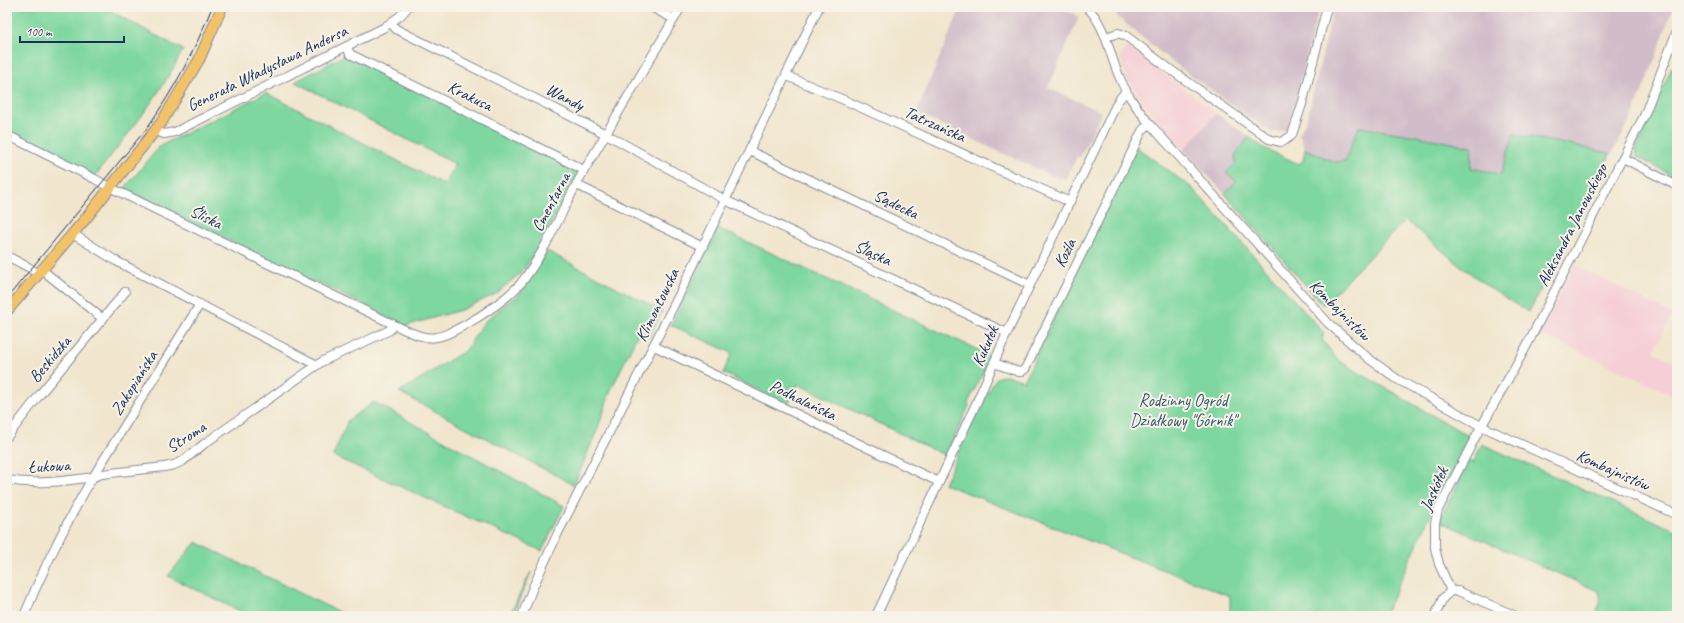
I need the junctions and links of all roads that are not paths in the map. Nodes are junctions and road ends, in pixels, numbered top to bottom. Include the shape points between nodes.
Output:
1 (222, 7) edge
2 (408, 7) edge
3 (651, 7) edge
4 (681, 7) edge
5 (820, 7) edge
6 (1087, 7) edge
7 (1327, 7) edge
8 (674, 19) junction
9 (391, 23) junction
10 (1677, 31) edge
11 (1106, 37) junction
12 (347, 47) junction
13 (787, 76) junction
14 (1126, 91) junction
15 (1149, 123) junction
16 (156, 131) junction
17 (606, 134) junction
18 (7, 135) edge
19 (750, 151) junction
20 (1622, 158) junction
21 (584, 170) junction
22 (577, 185) junction
23 (1677, 186) edge
24 (111, 187) junction
25 (725, 200) junction
26 (1070, 202) junction
27 (73, 234) junction
28 (703, 247) junction
29 (7, 256) edge
30 (40, 271) junction
31 (1030, 284) junction
32 (125, 292) dead end
33 (200, 304) junction
34 (7, 311) edge
35 (103, 319) junction
36 (393, 324) junction
37 (1007, 333) junction
38 (654, 346) junction
39 (994, 363) junction
40 (317, 365) junction
41 (1481, 426) junction
42 (7, 438) edge
43 (93, 477) junction
44 (7, 480) edge
45 (939, 482) junction
46 (1677, 515) edge
47 (1451, 591) junction
48 (24, 616) edge
49 (522, 616) edge
50 (876, 616) edge
51 (1435, 616) edge
52 (1516, 616) edge

1 - 16 main road, Generała Władysława Andersa via 199,60
2 - 9 street, Generała Władysława Andersa
3 - 8 street
4 - 8 street, Cmentarna
5 - 13 street, Klimontowska
6 - 11 street, Kombajnistów
7 - 11 street via 1294,128 1288,139 1280,142 1269,139 1126,36 1118,33
8 - 17 street, Cmentarna
9 - 12 street, Generała Władysława Andersa
9 - 17 street, Wandy via 396,29
10 - 20 street, Aleksandra Janowskiego via 1644,116
11 - 14 street, Kombajnistów
12 - 16 street, Generała Władysława Andersa via 175,132 164,134
12 - 21 street, Krakusa via 350,54
13 - 19 street, Klimontowska
13 - 26 street, Tatrzańska
14 - 15 street, Kombajnistów
14 - 26 street, Kukułek via 1118,101
15 - 39 street, Koźla via 1142,131 1025,369 1019,372
15 - 41 street, Kombajnistów via 1333,328 1397,379
16 - 24 main road, Generała Władysława Andersa
17 - 21 street, Cmentarna
17 - 25 street, Wandy
18 - 24 street, Śliska
19 - 25 street, Klimontowska
19 - 31 street, Sądecka
20 - 23 street
20 - 41 street, Aleksandra Janowskiego via 1525,349
21 - 22 street, Cmentarna
22 - 28 street
22 - 36 street, Cmentarna via 536,262 520,284 499,302 475,320 454,331 432,338 417,336
24 - 27 main road, Generała Władysława Andersa
24 - 36 street, Śliska
25 - 28 street, Klimontowska
25 - 37 street, Śląska
26 - 31 street, Kukułek
27 - 30 main road, Generała Władysława Andersa
27 - 33 street via 116,261
28 - 38 street, Klimontowska
29 - 30 street
30 - 34 main road, Generała Władysława Andersa
30 - 35 street
31 - 37 street, Kukułek
32 - 35 street, Beskidzka
33 - 40 street
33 - 43 street, Zakopiańska
35 - 42 street, Beskidzka
36 - 40 street, Stroma via 390,330
37 - 39 street, Kukułek
38 - 45 street, Podhalańska
38 - 49 street, Klimontowska via 557,535
39 - 45 street, Kukułek
40 - 43 street, Stroma via 183,461 164,467
41 - 46 street, Kombajnistów
41 - 47 street, Jaskółek via 1435,519 1435,548
43 - 44 street, Łukowa via 55,482
43 - 48 street
45 - 50 street, Kukułek
47 - 51 street via 1443,598
47 - 52 street via 1458,590

